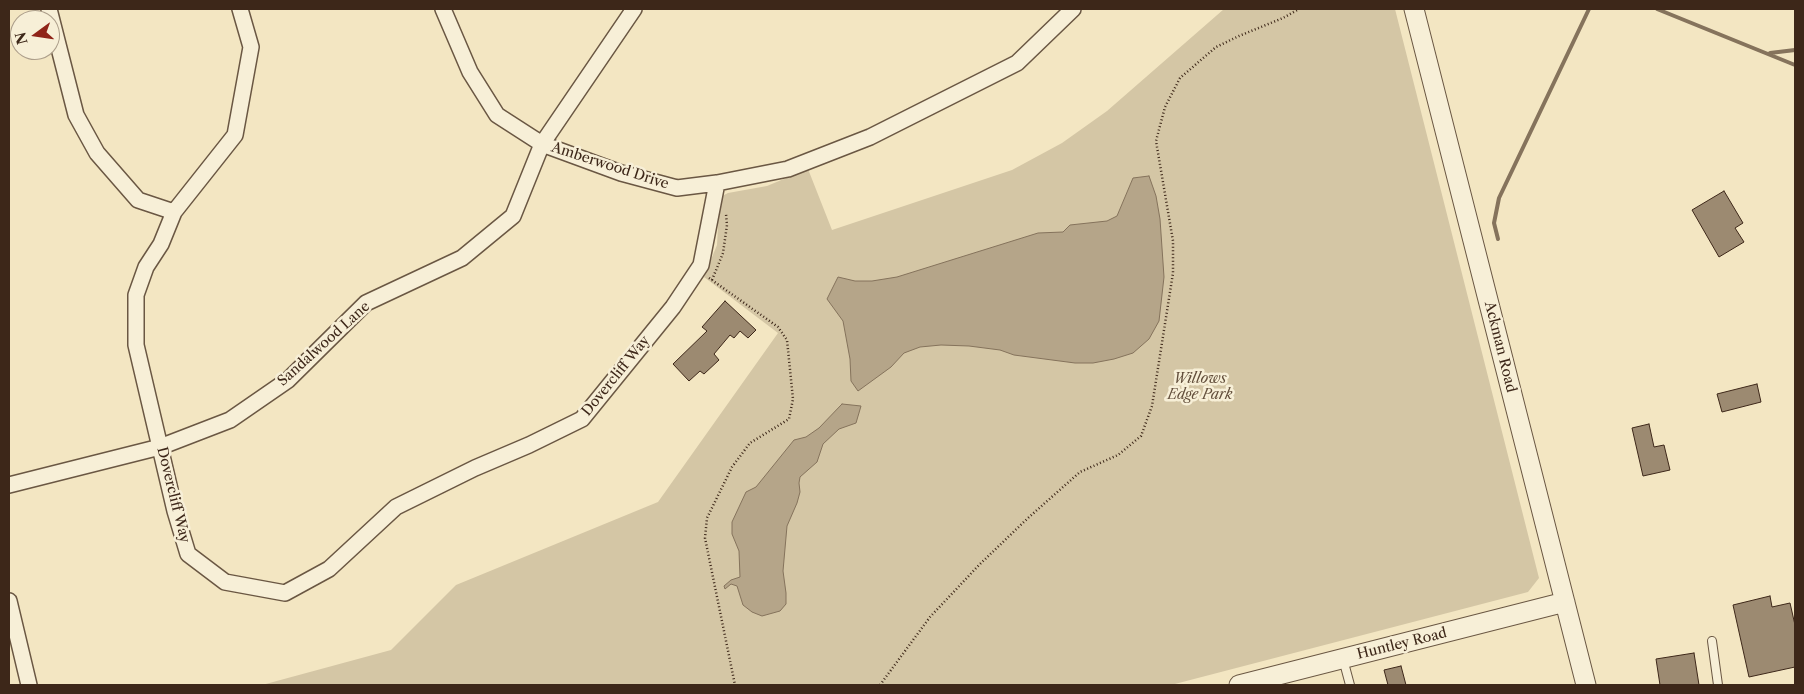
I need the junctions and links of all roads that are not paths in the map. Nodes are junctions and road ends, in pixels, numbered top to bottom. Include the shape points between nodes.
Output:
1 (49, 9) edge
2 (240, 9) edge
3 (443, 9) edge
4 (634, 9) edge
5 (1073, 9) edge
6 (1414, 9) edge
7 (542, 144) junction
8 (717, 182) junction
9 (174, 212) junction
10 (160, 447) junction
11 (9, 485) edge
12 (9, 601) edge
13 (1564, 602) junction
14 (1712, 640) dead end
15 (1343, 659) junction
16 (29, 685) edge
17 (1239, 685) edge
18 (1350, 685) edge
19 (1586, 685) edge
20 (1718, 685) edge

1 - 9 street via 76,115 97,153 138,200
2 - 9 street, Dovercliff Way via 251,47 235,135
3 - 7 street, Amberwood Drive via 470,72 497,115
4 - 7 street, Sandalwood Lane
5 - 8 street, Amberwood Drive via 1017,63 870,137 788,169
6 - 13 street, Ackman Road
7 - 8 street, Amberwood Drive via 621,173 676,188
7 - 10 street, Sandalwood Lane via 512,216 462,258 366,303 288,380 230,420
8 - 10 street, Dovercliff Way via 701,265 673,306 582,418 396,507 329,569 284,593 225,582 188,554
9 - 10 street, Dovercliff Way via 161,244 146,267 136,295 136,345
10 - 11 street, Sandalwood Lane
12 - 16 street
13 - 15 street, Huntley Road
13 - 19 street, Ackman Road
14 - 20 lane
15 - 17 street, Huntley Road
15 - 18 lane

